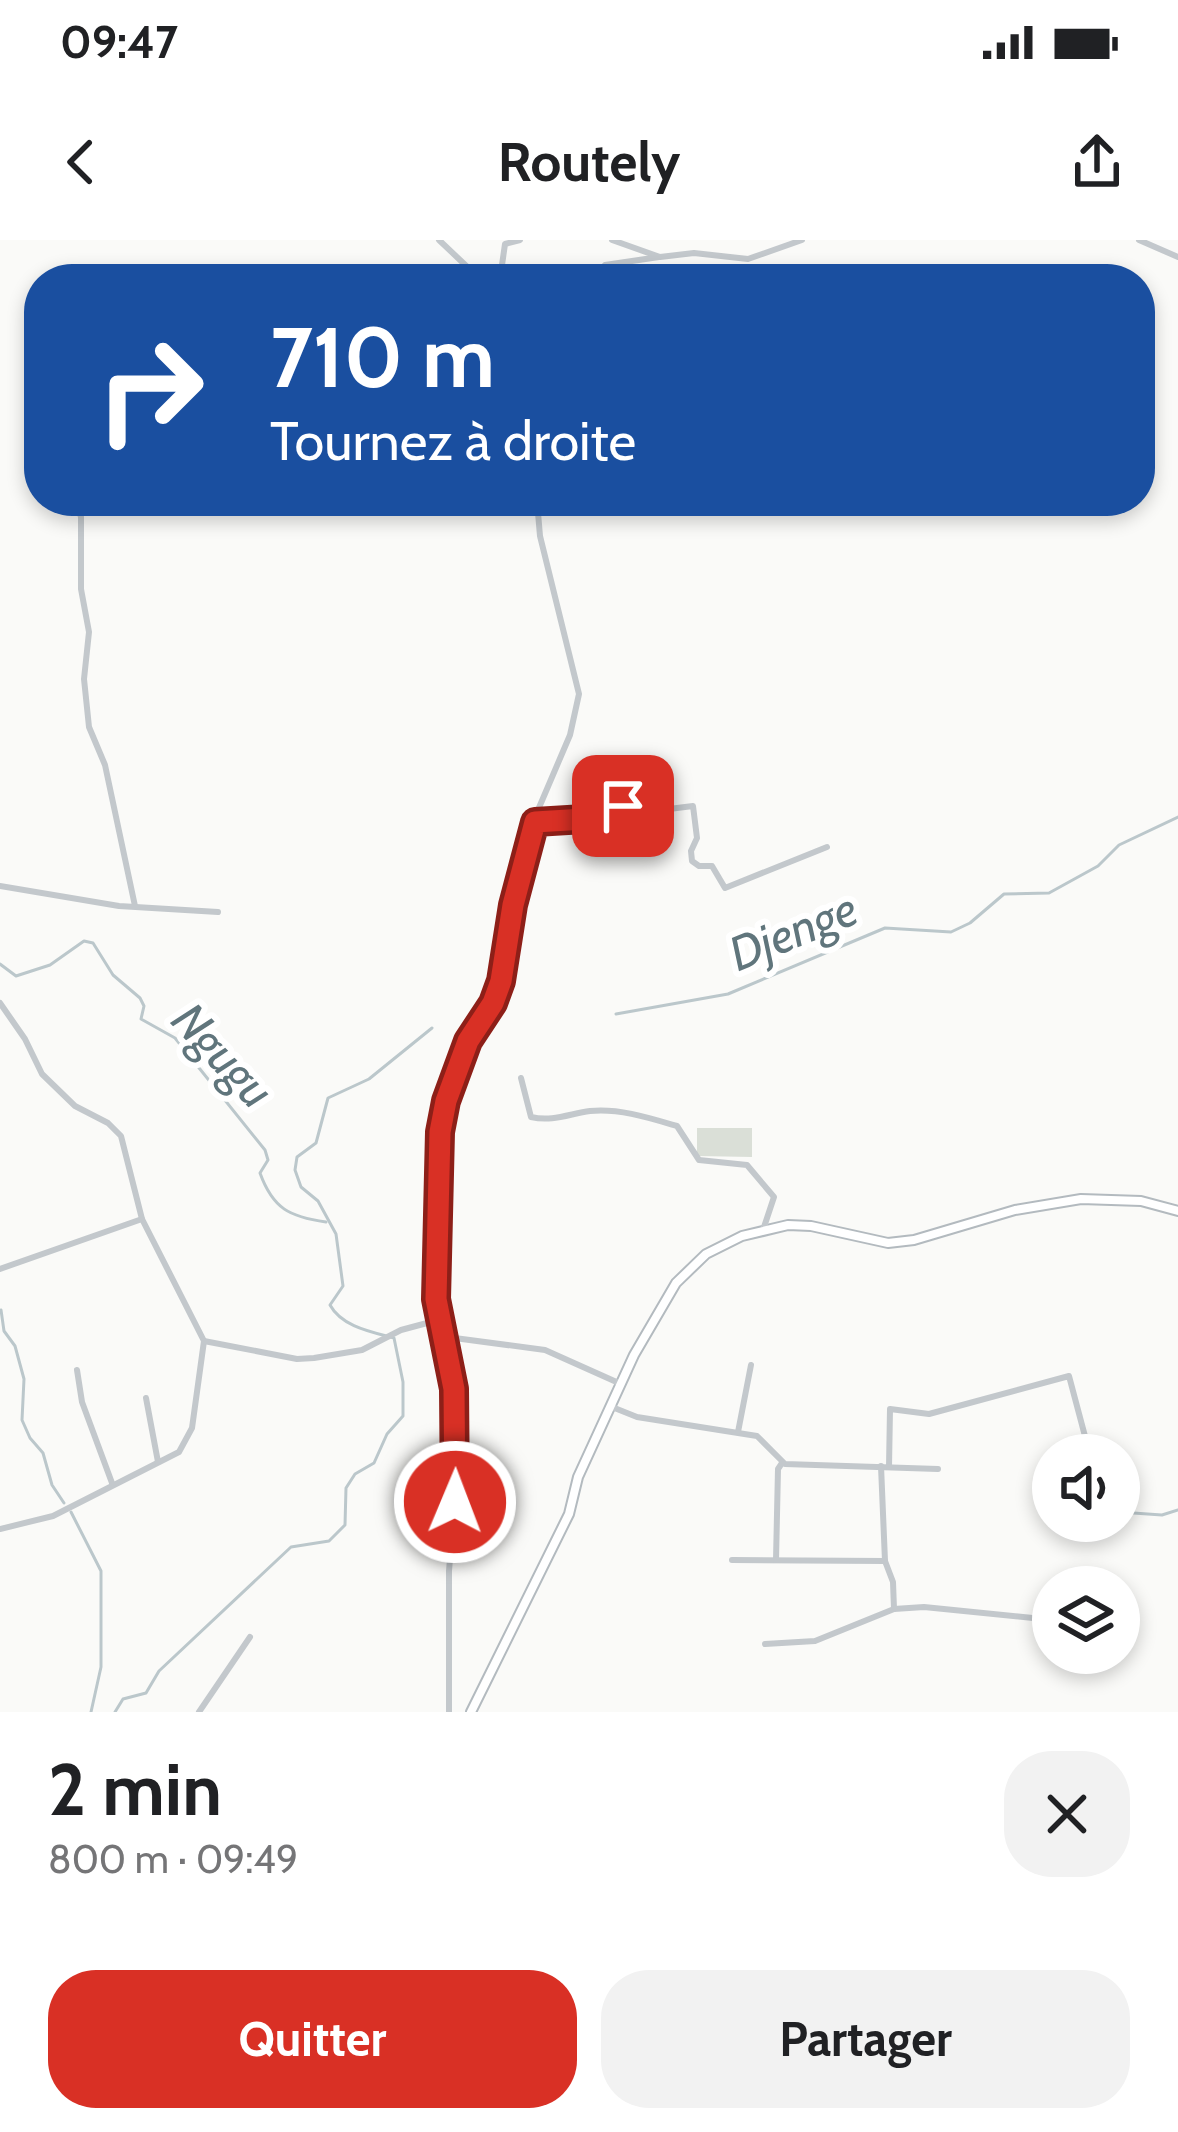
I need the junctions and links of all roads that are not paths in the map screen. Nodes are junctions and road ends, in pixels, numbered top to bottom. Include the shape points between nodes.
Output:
1 (439, 240) edge
2 (520, 240) edge
3 (612, 240) edge
4 (802, 240) edge
5 (1139, 240) edge
6 (660, 257) junction
7 (1178, 257) edge
8 (464, 264) edge
9 (502, 264) edge
10 (612, 264) edge
11 (81, 516) edge
12 (538, 516) edge
13 (535, 822) junction
14 (827, 848) dead end
15 (0, 886) edge
16 (135, 906) junction
17 (218, 912) dead end
18 (0, 1003) edge
19 (521, 1078) dead end
20 (1178, 1211) edge
21 (142, 1219) junction
22 (763, 1230) junction
23 (0, 1270) edge
24 (442, 1319) junction
25 (447, 1337) junction
26 (204, 1341) junction
27 (751, 1365) dead end
28 (77, 1370) dead end
29 (622, 1384) junction
30 (146, 1398) dead end
31 (612, 1408) junction
32 (738, 1432) junction
33 (1084, 1434) edge
34 (158, 1462) junction
35 (782, 1462) junction
36 (885, 1467) junction
37 (938, 1469) dead end
38 (112, 1483) junction
39 (0, 1528) edge
40 (732, 1560) dead end
41 (776, 1560) junction
42 (885, 1561) junction
43 (894, 1609) junction
44 (1032, 1618) edge
45 (250, 1637) dead end
46 (765, 1644) dead end
47 (199, 1712) edge
48 (448, 1712) edge
49 (472, 1712) edge

1 - 8 street
2 - 9 street via 505,244
3 - 6 street
4 - 6 street via 748,260
5 - 7 street
6 - 10 street
11 - 16 street via 88,727 105,765
12 - 13 street via 579,694
13 - 14 street via 601,818 631,804 693,806 692,861 712,866 725,888
13 - 24 street via 501,981 468,1041 443,1116 436,1191
15 - 16 street
16 - 17 street
18 - 21 street via 42,1074 121,1136
19 - 22 street via 531,1117 642,1115 677,1126 699,1160 747,1165 773,1197
20 - 22 main road via 1081,1199 888,1243 811,1226
21 - 23 street
21 - 26 street
22 - 29 main road via 706,1254 676,1283
24 - 25 street
24 - 26 street via 377,1345 297,1359
25 - 29 street via 545,1351
25 - 48 street via 457,1472
26 - 34 street via 188,1442
27 - 32 street
28 - 38 street
29 - 31 main road
30 - 34 street
31 - 32 street
31 - 49 main road
32 - 35 street via 757,1436
33 - 36 street via 1069,1376 928,1414 890,1408
34 - 38 street
35 - 36 street
35 - 41 street
36 - 37 street
36 - 42 street
38 - 39 street via 53,1516
40 - 41 street
41 - 42 street
42 - 43 street
43 - 44 street
43 - 46 street via 815,1642
45 - 47 street

